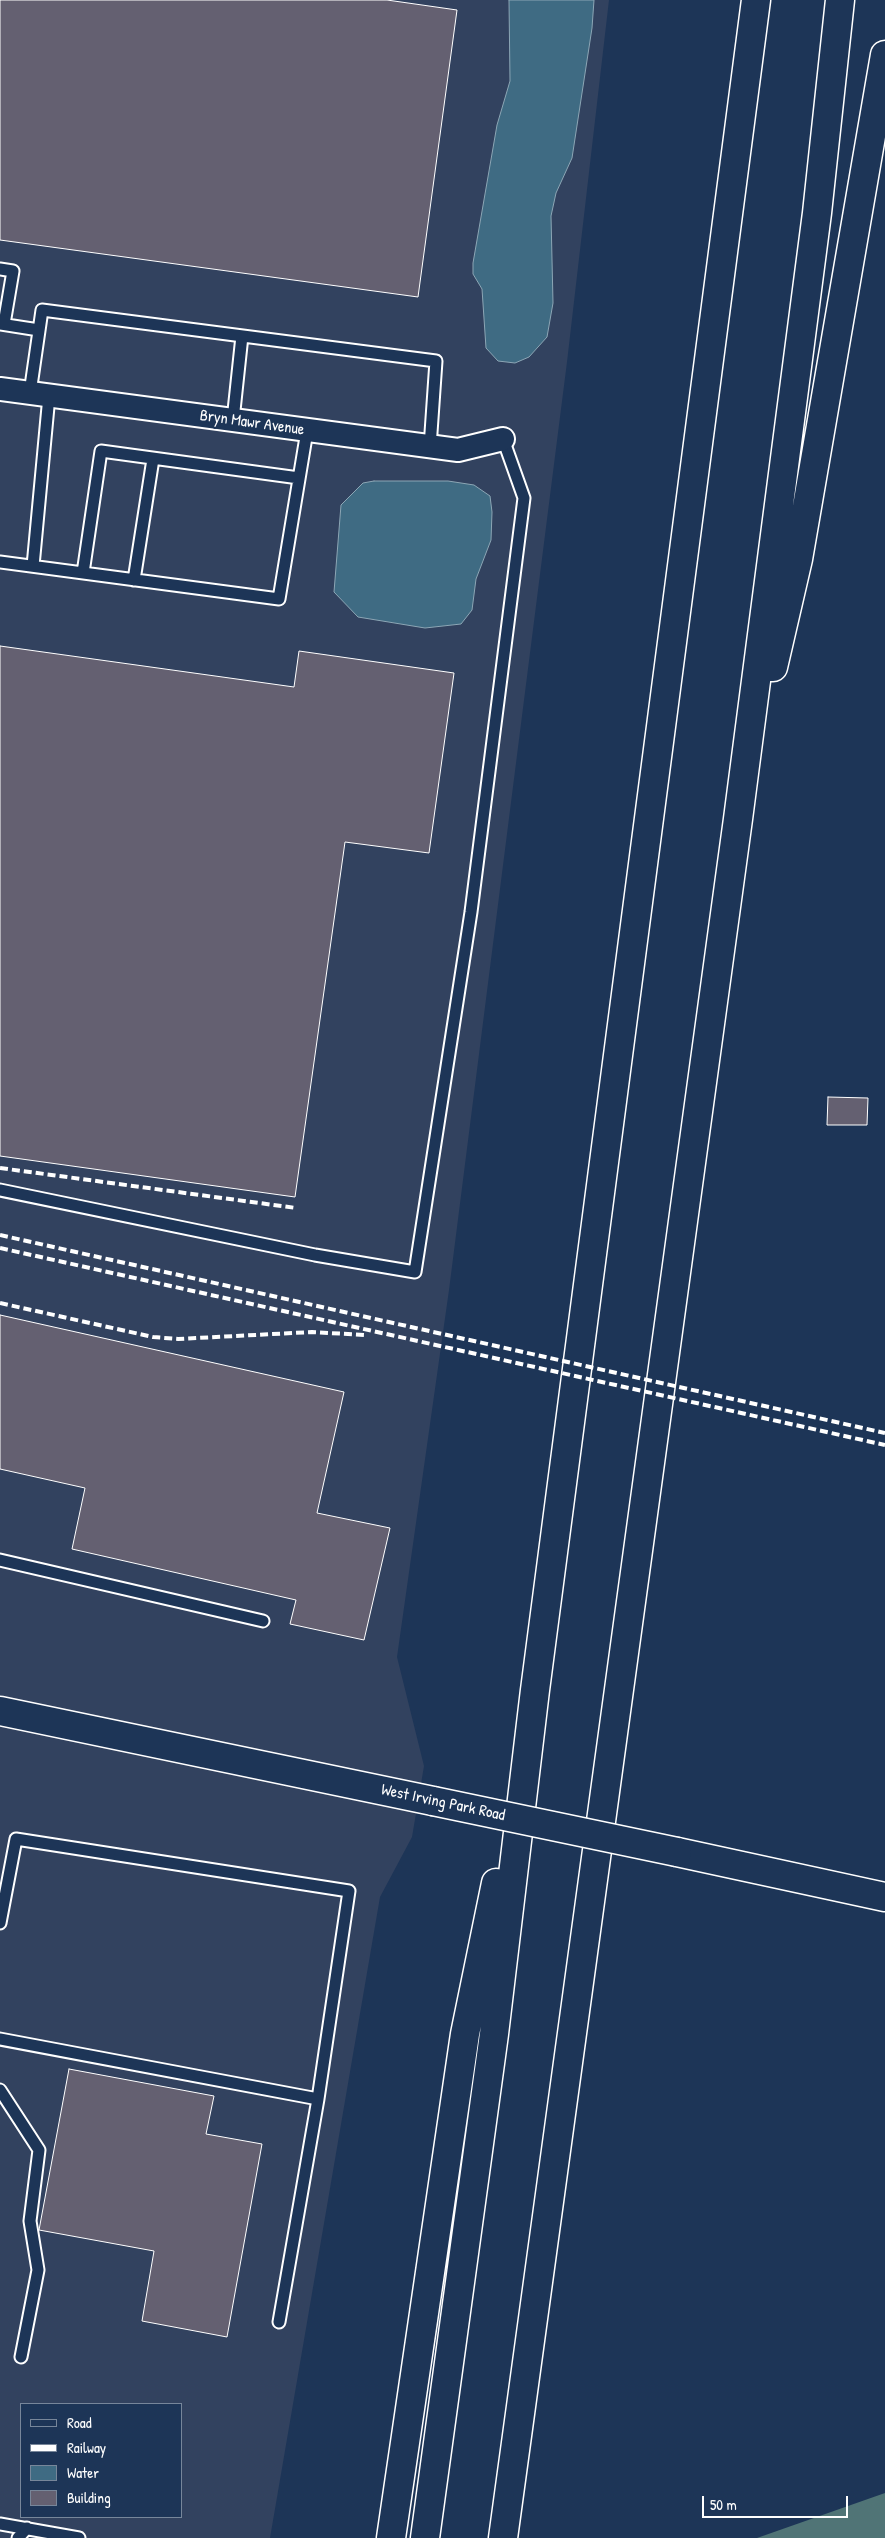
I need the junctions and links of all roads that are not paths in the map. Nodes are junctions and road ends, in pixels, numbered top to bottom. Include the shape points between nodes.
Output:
1 (756, 0) edge
2 (840, 0) edge
3 (885, 55) edge
4 (0, 269) edge
5 (2, 324) edge
6 (39, 330) junction
7 (242, 336) junction
8 (0, 389) edge
9 (40, 395) junction
10 (232, 420) junction
11 (307, 430) junction
12 (503, 439) joint
13 (430, 447) junction
14 (153, 458) junction
15 (299, 478) junction
16 (0, 562) edge
17 (33, 566) junction
18 (83, 573) junction
19 (134, 580) junction
20 (738, 819) junction
21 (0, 1190) edge
22 (0, 1560) edge
23 (263, 1621) dead end
24 (535, 1690) junction
25 (0, 1711) edge
26 (885, 1897) edge
27 (0, 1923) edge
28 (0, 2039) edge
29 (0, 2090) edge
30 (318, 2099) junction
31 (279, 2322) dead end
32 (21, 2357) dead end
33 (0, 2524) edge
34 (27, 2528) junction
35 (18, 2538) edge
36 (79, 2538) edge
37 (392, 2538) edge
38 (425, 2538) edge
39 (503, 2538) edge

1 - 24 main road
2 - 20 main road via 817,212
3 - 20 main road via 798,559
4 - 5 lane via 13,271
5 - 6 lane
6 - 7 lane via 42,310
6 - 9 lane
7 - 10 lane
7 - 13 lane via 436,361
8 - 9 street, Bryn Mawr Avenue
9 - 10 street, Bryn Mawr Avenue
9 - 17 lane
10 - 11 street, Bryn Mawr Avenue
11 - 13 street, Bryn Mawr Avenue
11 - 15 lane
12 - 13 street, Bryn Mawr Avenue via 458,450
12 - 21 lane via 524,498 471,912 415,1272 315,1255
14 - 15 lane
14 - 18 lane via 101,451
14 - 19 lane
15 - 19 lane via 279,599
16 - 17 lane
17 - 18 lane
18 - 19 lane
20 - 39 main road
22 - 23 lane
24 - 37 main road via 465,2034
24 - 38 main road via 494,2034
25 - 26 main road, West Irving Park Road, bridge
27 - 30 lane via 16,1839 349,1891
28 - 30 lane
29 - 32 lane via 39,2150 30,2220 38,2270
30 - 31 lane
33 - 34 lane
34 - 35 lane
34 - 36 lane

